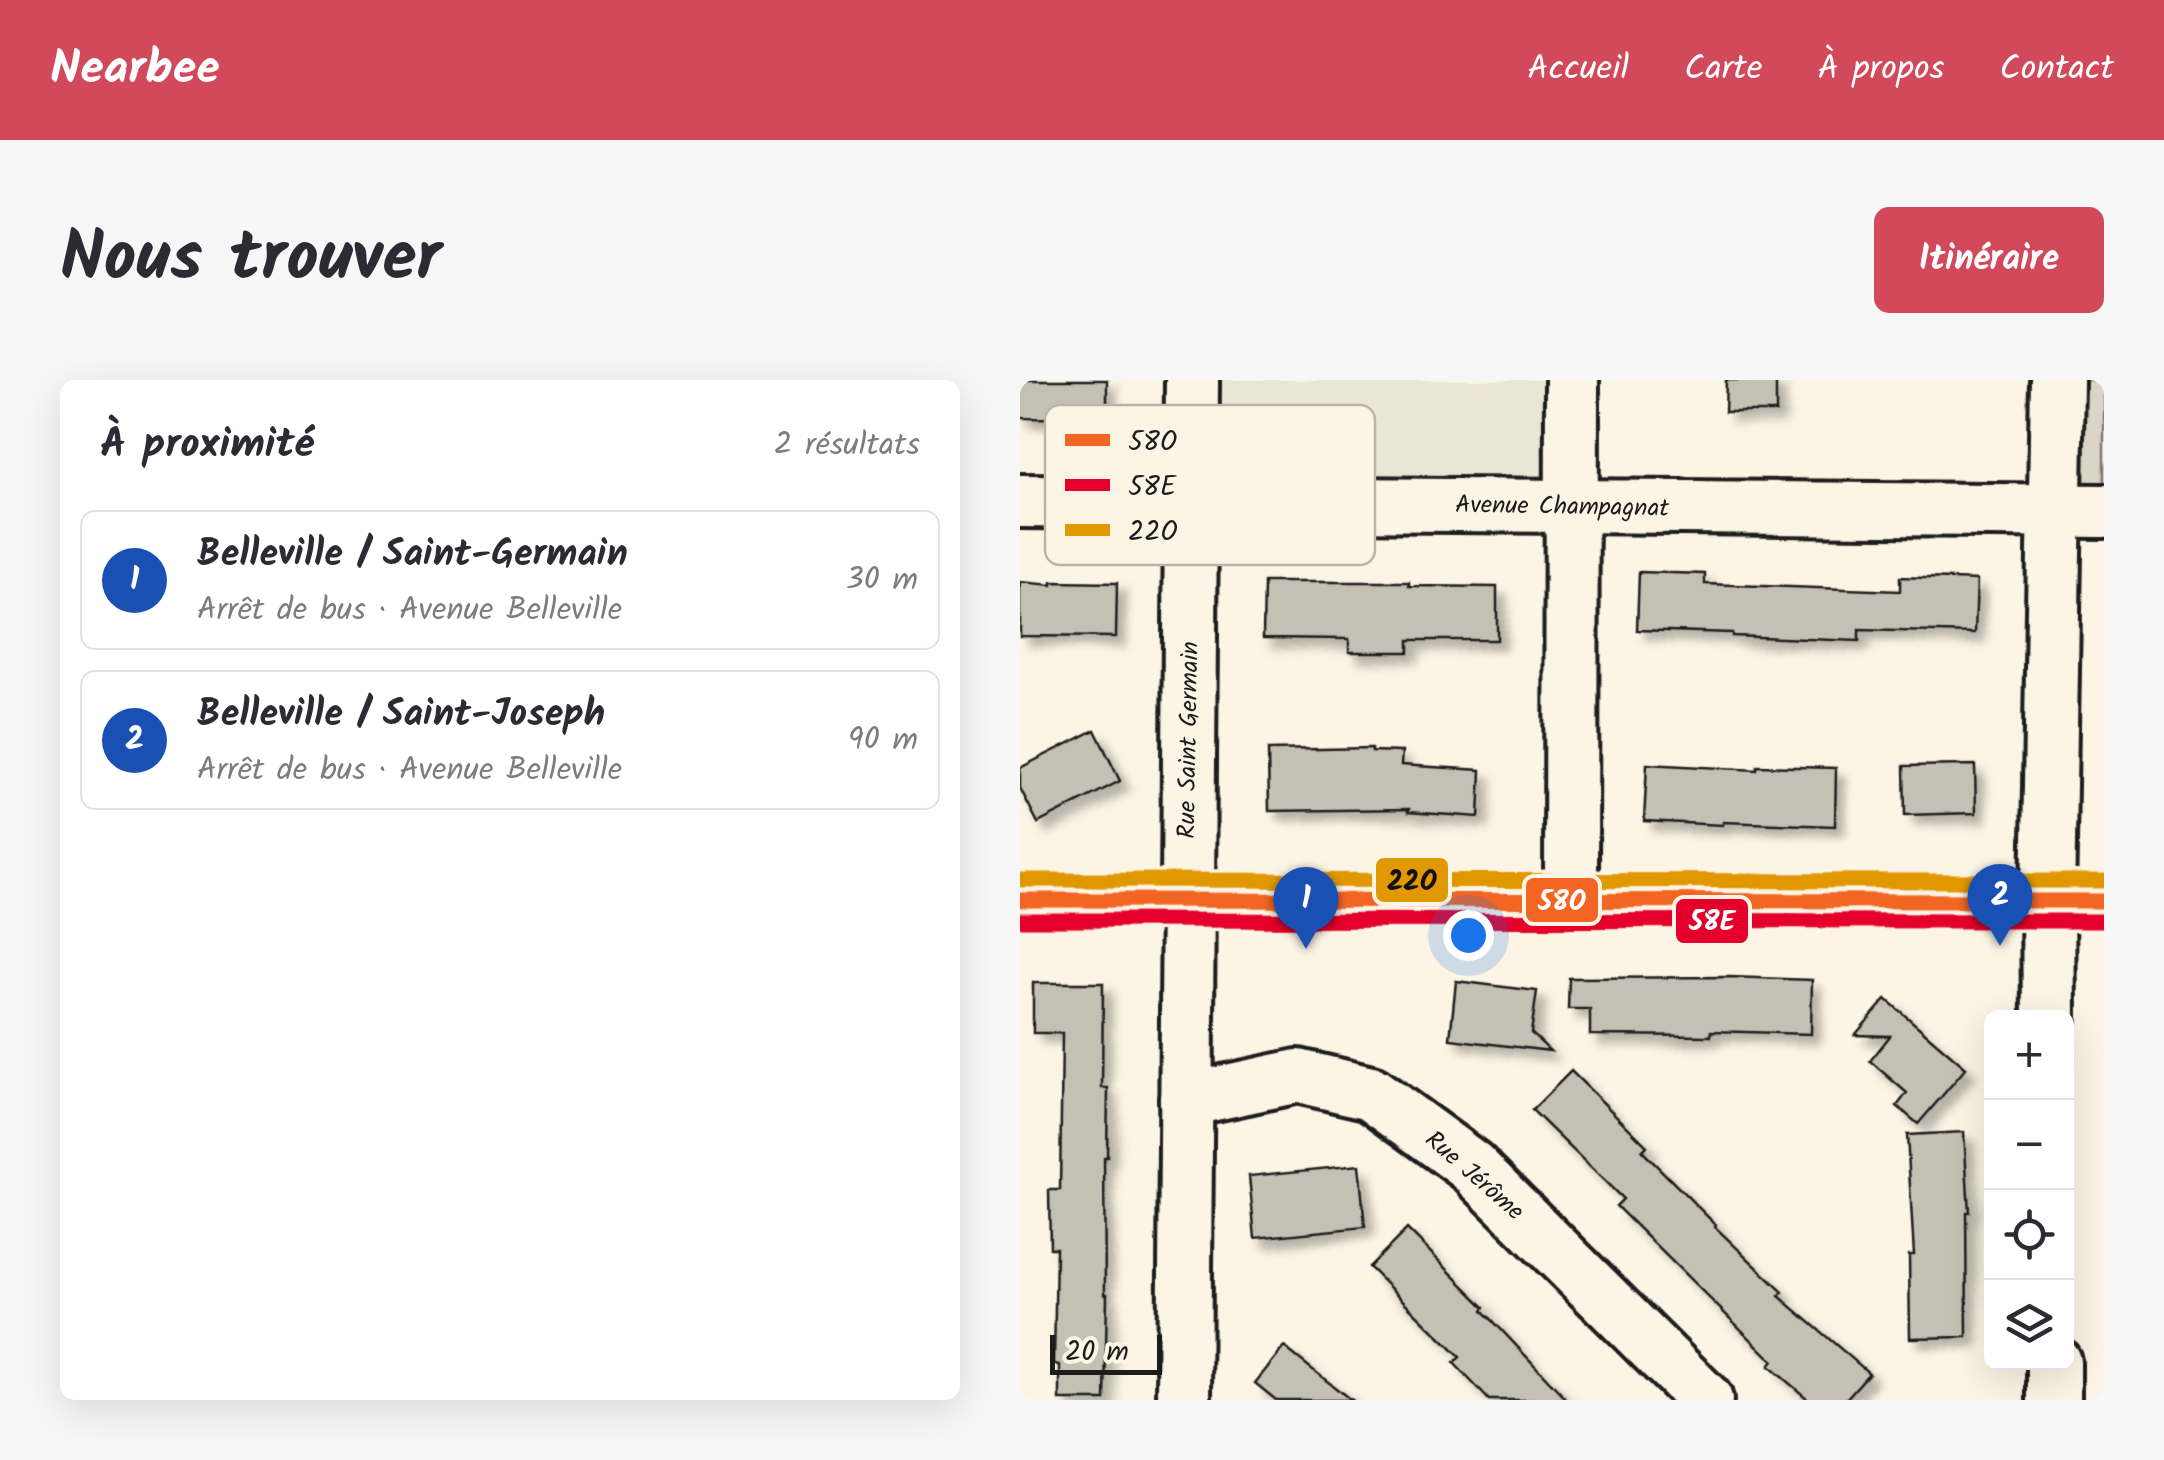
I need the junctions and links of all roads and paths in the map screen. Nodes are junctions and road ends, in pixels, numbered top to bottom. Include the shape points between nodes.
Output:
1 (1192, 380) edge
2 (1572, 380) edge
3 (2056, 380) edge
4 (1192, 405) edge
5 (1020, 502) edge
6 (1045, 502) edge
7 (1375, 505) edge
8 (1572, 507) junction
9 (2079, 512) edge
10 (1191, 565) edge
11 (1188, 899) junction
12 (1020, 900) edge
13 (1571, 900) junction
14 (2048, 901) junction
15 (2104, 901) edge
16 (2049, 1010) edge
17 (1186, 1100) junction
18 (2054, 1370) edge
19 (1184, 1400) edge
20 (1706, 1400) edge
21 (2054, 1400) edge

1 - 4 street, Rue Saint Germain
2 - 8 street
3 - 9 street
5 - 6 street, Avenue Champagnat
7 - 8 street, Avenue Champagnat
8 - 9 street, Avenue Champagnat
8 - 13 street
9 - 14 street
10 - 11 street, Rue Saint Germain
11 - 12 street
11 - 13 street
11 - 17 street, Rue Saint Germain
13 - 14 street
14 - 15 street
14 - 16 street
17 - 19 street, Rue Saint Germain
17 - 20 street, Rue Jérôme via 1298,1076 1371,1092 1471,1166
18 - 21 street

